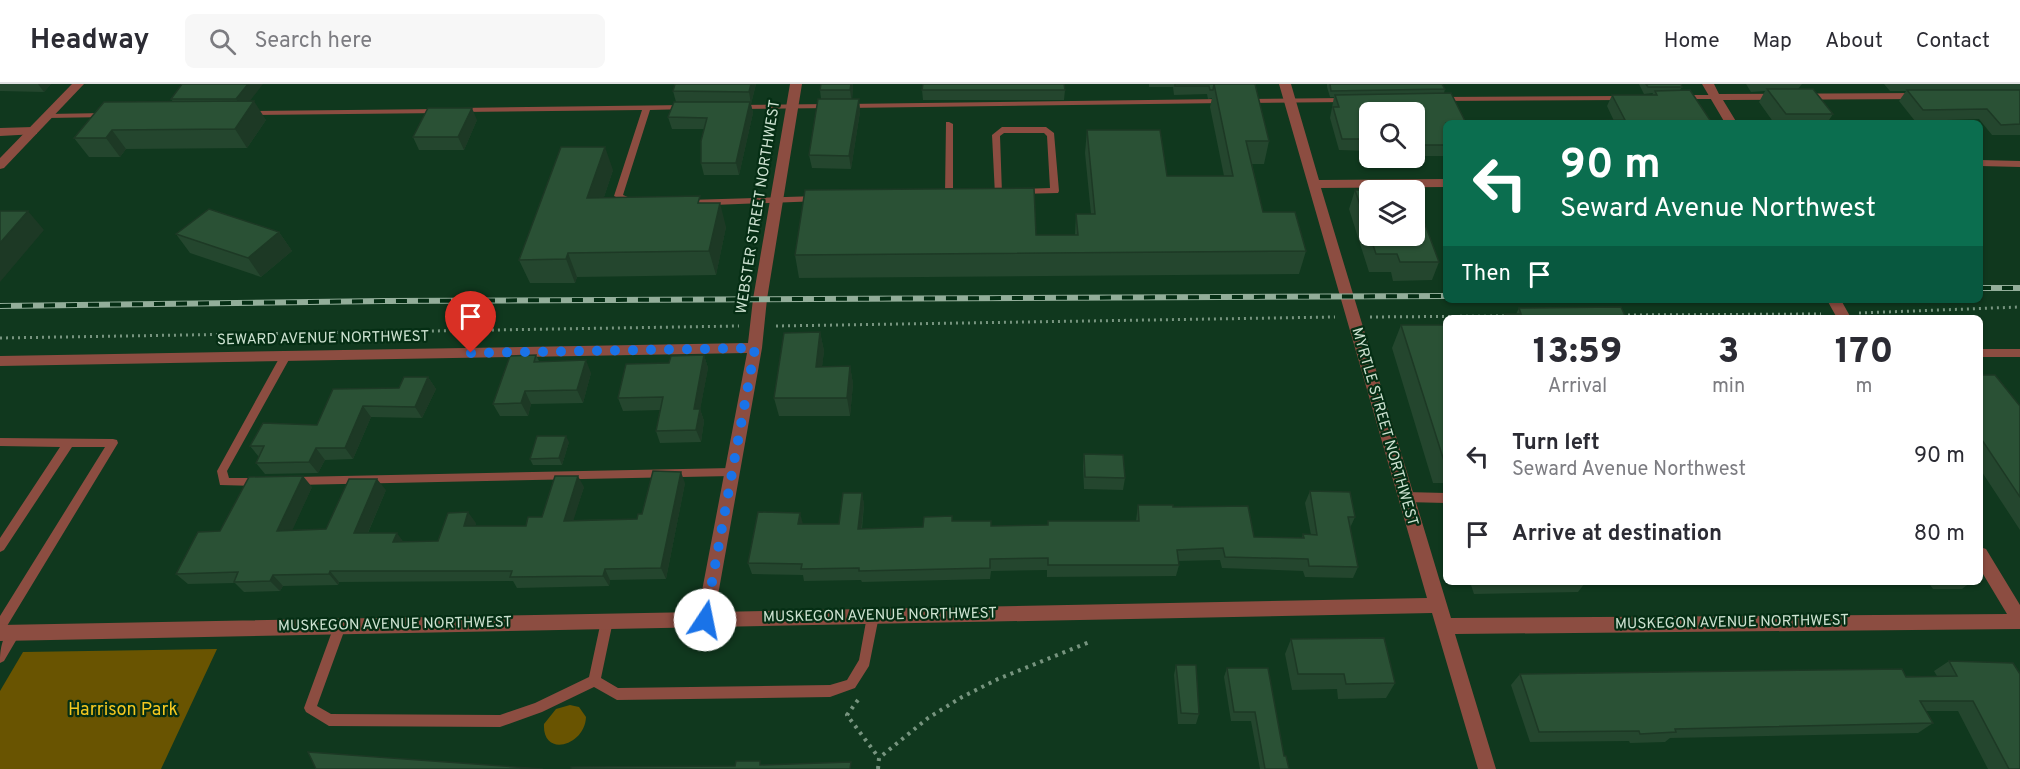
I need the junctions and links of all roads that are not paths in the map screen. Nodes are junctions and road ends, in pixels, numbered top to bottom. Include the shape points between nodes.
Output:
1 (78, 84) edge
2 (796, 84) edge
3 (1286, 84) edge
4 (1708, 84) edge
5 (1937, 96) edge
6 (1716, 97) junction
7 (1630, 98) edge
8 (1677, 98) edge
9 (1429, 99) edge
10 (1290, 100) junction
11 (1358, 100) edge
12 (1228, 101) edge
13 (1240, 101) edge
14 (792, 106) junction
15 (694, 107) edge
16 (729, 107) edge
17 (647, 108) junction
18 (240, 113) edge
19 (121, 115) edge
20 (47, 116) junction
21 (1729, 120) edge
22 (949, 124) dead end
23 (33, 131) junction
24 (0, 132) edge
25 (1983, 164) edge
26 (2020, 164) edge
27 (0, 165) edge
28 (1443, 183) edge
29 (1315, 184) junction
30 (993, 193) joint
31 (937, 195) edge
32 (822, 199) edge
33 (776, 200) junction
34 (674, 203) edge
35 (650, 204) edge
36 (755, 348) junction
37 (1983, 353) edge
38 (2020, 353) edge
39 (286, 356) junction
40 (0, 361) edge
41 (69, 442) junction
42 (1, 444) edge
43 (732, 472) junction
44 (272, 481) edge
45 (284, 481) edge
46 (1405, 497) junction
47 (1443, 498) edge
48 (0, 547) edge
49 (1983, 559) edge
50 (1437, 605) junction
51 (873, 616) junction
52 (705, 620) junction
53 (2020, 620) edge
54 (607, 621) junction
55 (340, 626) junction
56 (1443, 626) junction
57 (5, 630) edge
58 (0, 657) edge
59 (594, 681) junction
60 (1487, 769) edge

1 - 20 street
2 - 14 street, WEBSTER STREET NORTHWEST
3 - 10 street, MYRTLE STREET NORTHWEST
4 - 6 street
5 - 6 street
6 - 8 lane
6 - 21 street
7 - 9 lane
10 - 11 lane
10 - 13 lane
10 - 29 street, MYRTLE STREET NORTHWEST
12 - 14 lane
14 - 16 lane
14 - 33 street, WEBSTER STREET NORTHWEST
15 - 17 lane
17 - 18 lane
17 - 35 lane via 618,196 638,205
19 - 20 lane
20 - 23 street
22 - 31 lane via 954,195
23 - 24 street
23 - 27 street
25 - 26 lane
28 - 29 street
29 - 46 street, MYRTLE STREET NORTHWEST
30 - 30 lane via 996,135 1002,130 1046,130 1050,135 1055,191
32 - 33 lane
33 - 34 lane
33 - 36 street, WEBSTER STREET NORTHWEST
36 - 39 street, SEWARD AVENUE NORTHWEST
36 - 43 street, WEBSTER STREET NORTHWEST
37 - 38 lane
39 - 40 street, SEWARD AVENUE NORTHWEST
39 - 44 lane via 222,471 224,482
41 - 42 lane
41 - 48 lane
41 - 57 lane via 114,443
43 - 45 lane
43 - 52 street, WEBSTER STREET NORTHWEST
46 - 47 lane
46 - 50 street, MYRTLE STREET NORTHWEST
49 - 53 street
50 - 51 street, MUSKEGON AVENUE NORTHWEST
50 - 56 street, MYRTLE STREET NORTHWEST
51 - 52 street, MUSKEGON AVENUE NORTHWEST
51 - 59 lane via 865,662 851,684 830,691 617,694
52 - 54 street, MUSKEGON AVENUE NORTHWEST
53 - 56 street, MUSKEGON AVENUE NORTHWEST
54 - 55 street, MUSKEGON AVENUE NORTHWEST
54 - 59 lane
55 - 57 street, MUSKEGON AVENUE NORTHWEST
55 - 59 lane via 310,708 329,720 500,721
56 - 60 street, MYRTLE STREET NORTHWEST
57 - 58 lane

